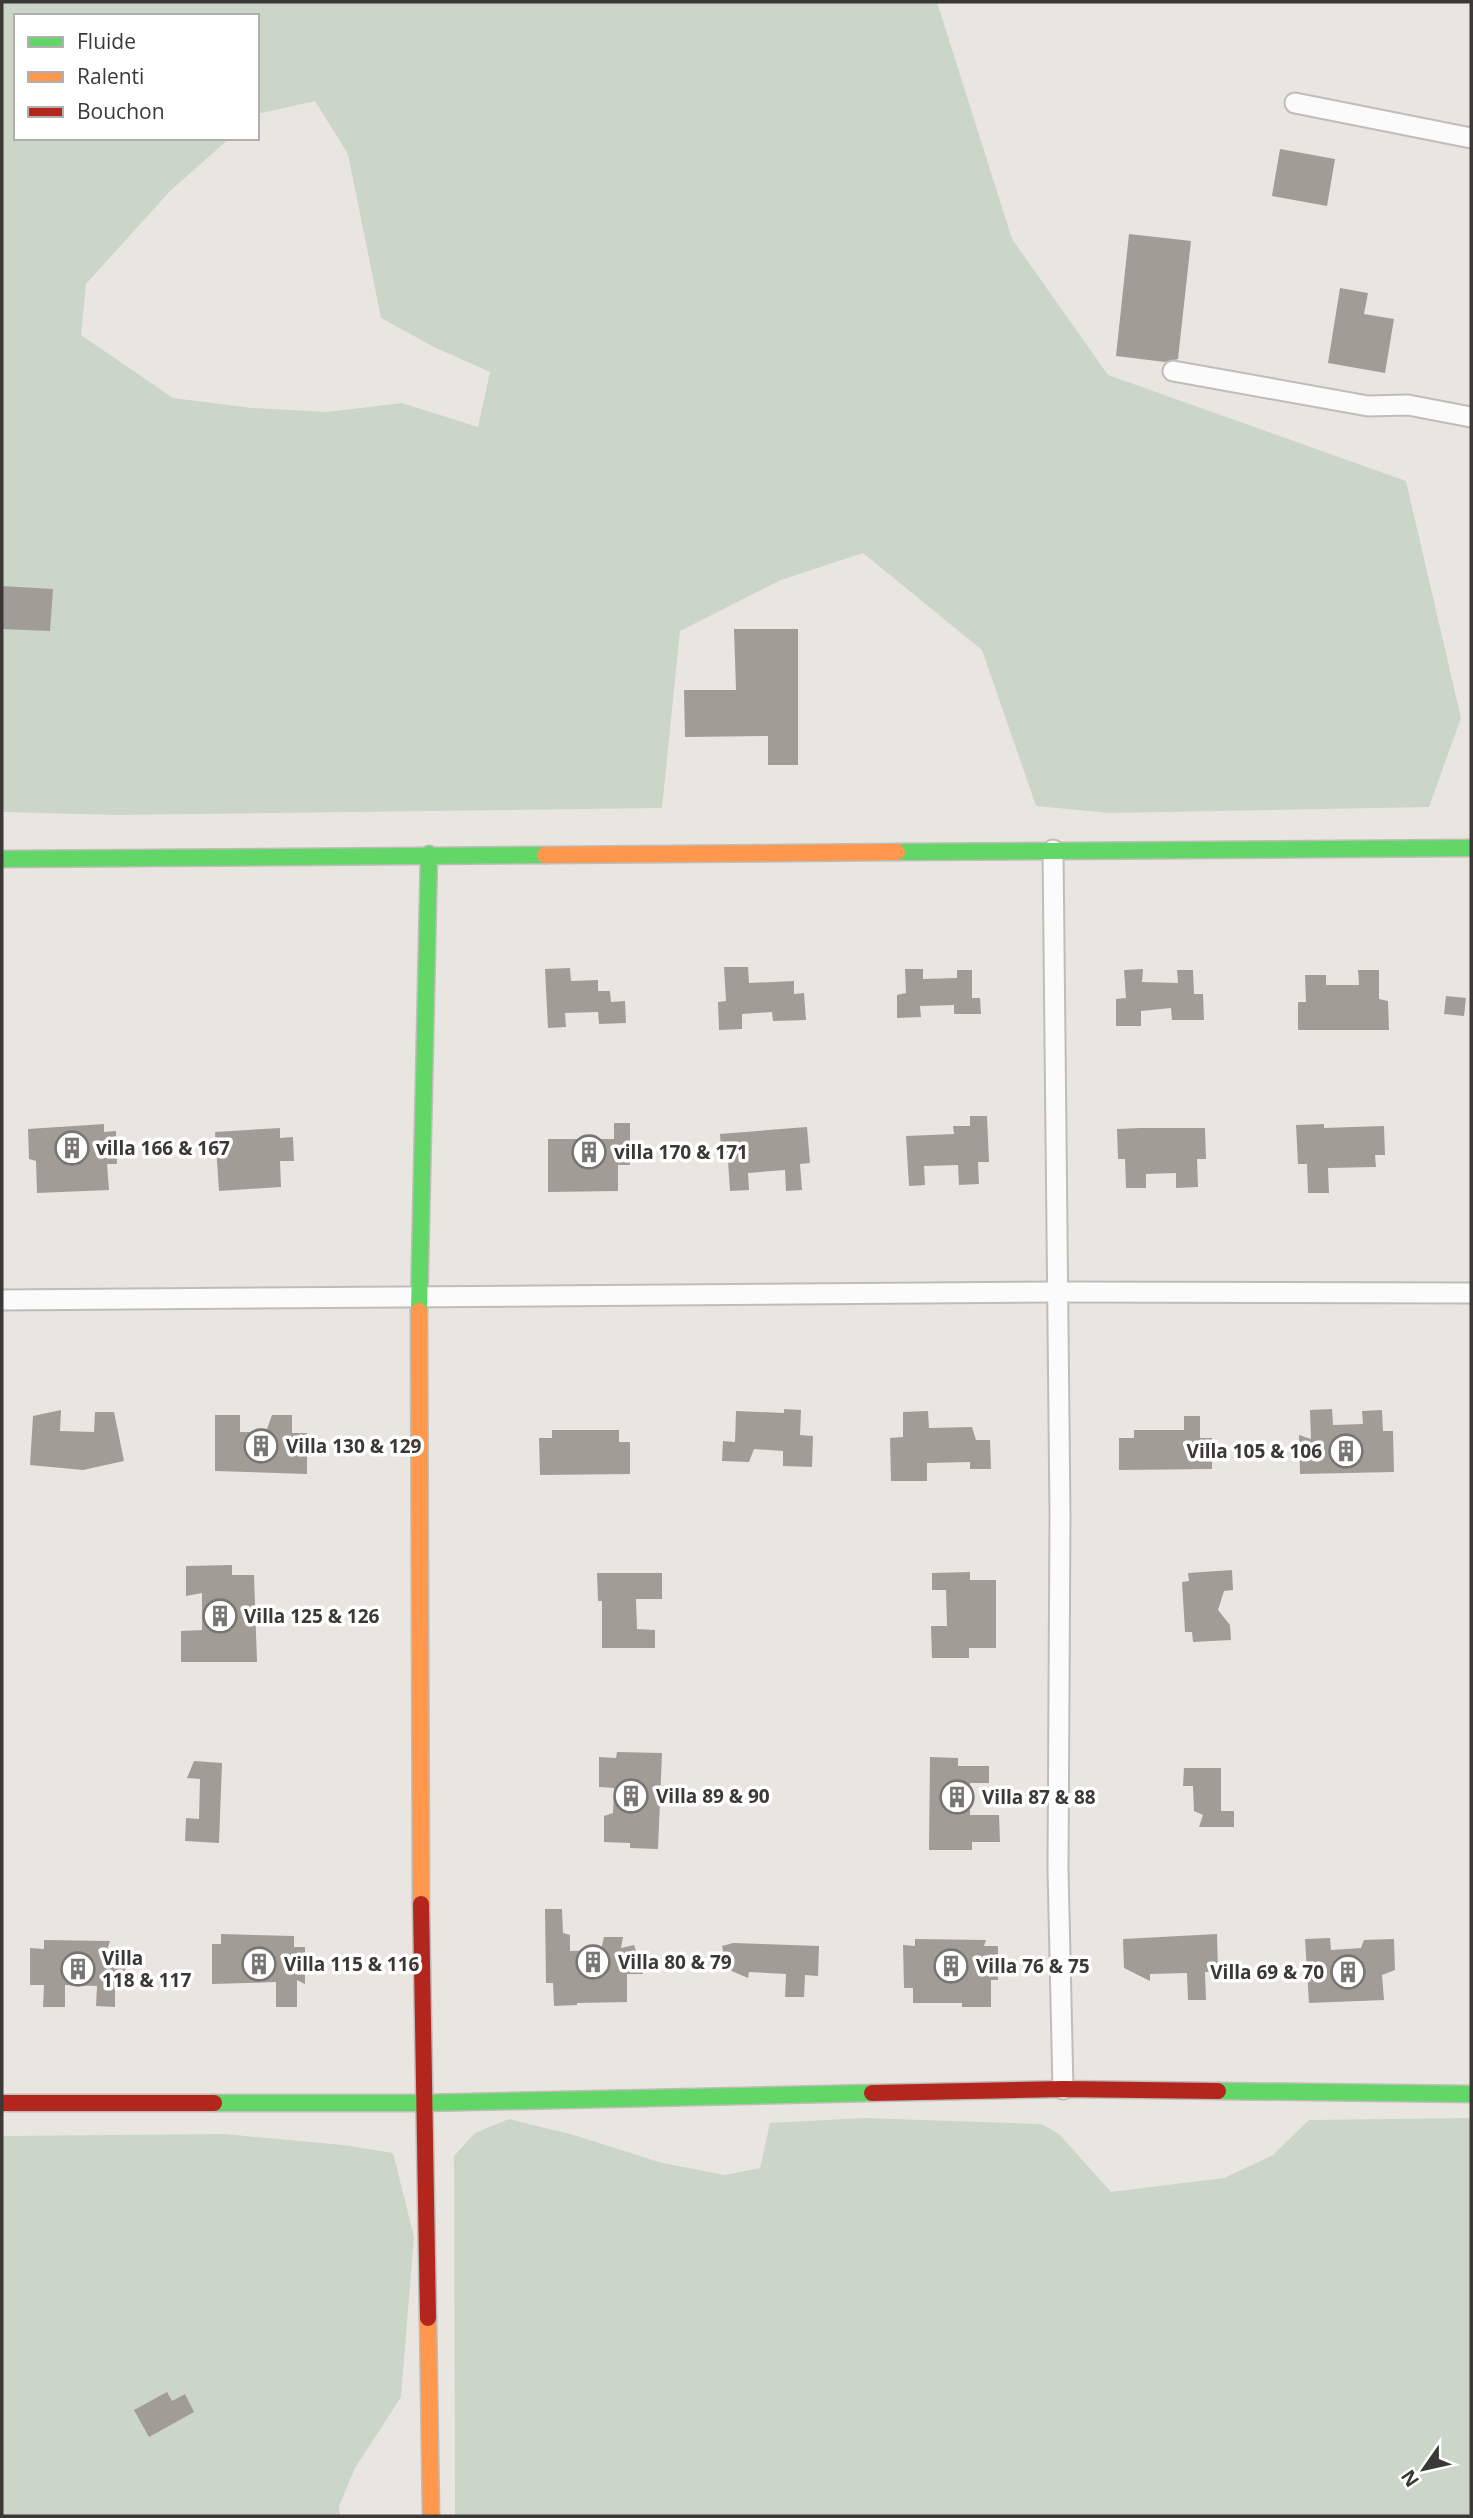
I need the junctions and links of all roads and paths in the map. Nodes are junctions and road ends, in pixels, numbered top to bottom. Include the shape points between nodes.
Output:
1 (1295, 103) dead end
2 (1471, 138) edge
3 (1173, 371) dead end
4 (1471, 416) edge
5 (1471, 848) edge
6 (1053, 850) junction
7 (429, 854) junction
8 (2, 859) edge
9 (1057, 1292) junction
10 (1471, 1293) edge
11 (419, 1297) junction
12 (2, 1300) edge
13 (1063, 2089) junction
14 (1471, 2094) edge
15 (2, 2103) edge
16 (424, 2103) junction
17 (431, 2516) edge

1 - 2 street
3 - 4 street via 1368,406 1408,405
5 - 6 street
6 - 7 street
6 - 9 street
7 - 8 street
7 - 11 street
9 - 10 street
9 - 11 street
9 - 13 street
11 - 12 street
11 - 16 street
13 - 14 street
13 - 16 street
15 - 16 street
16 - 17 street

